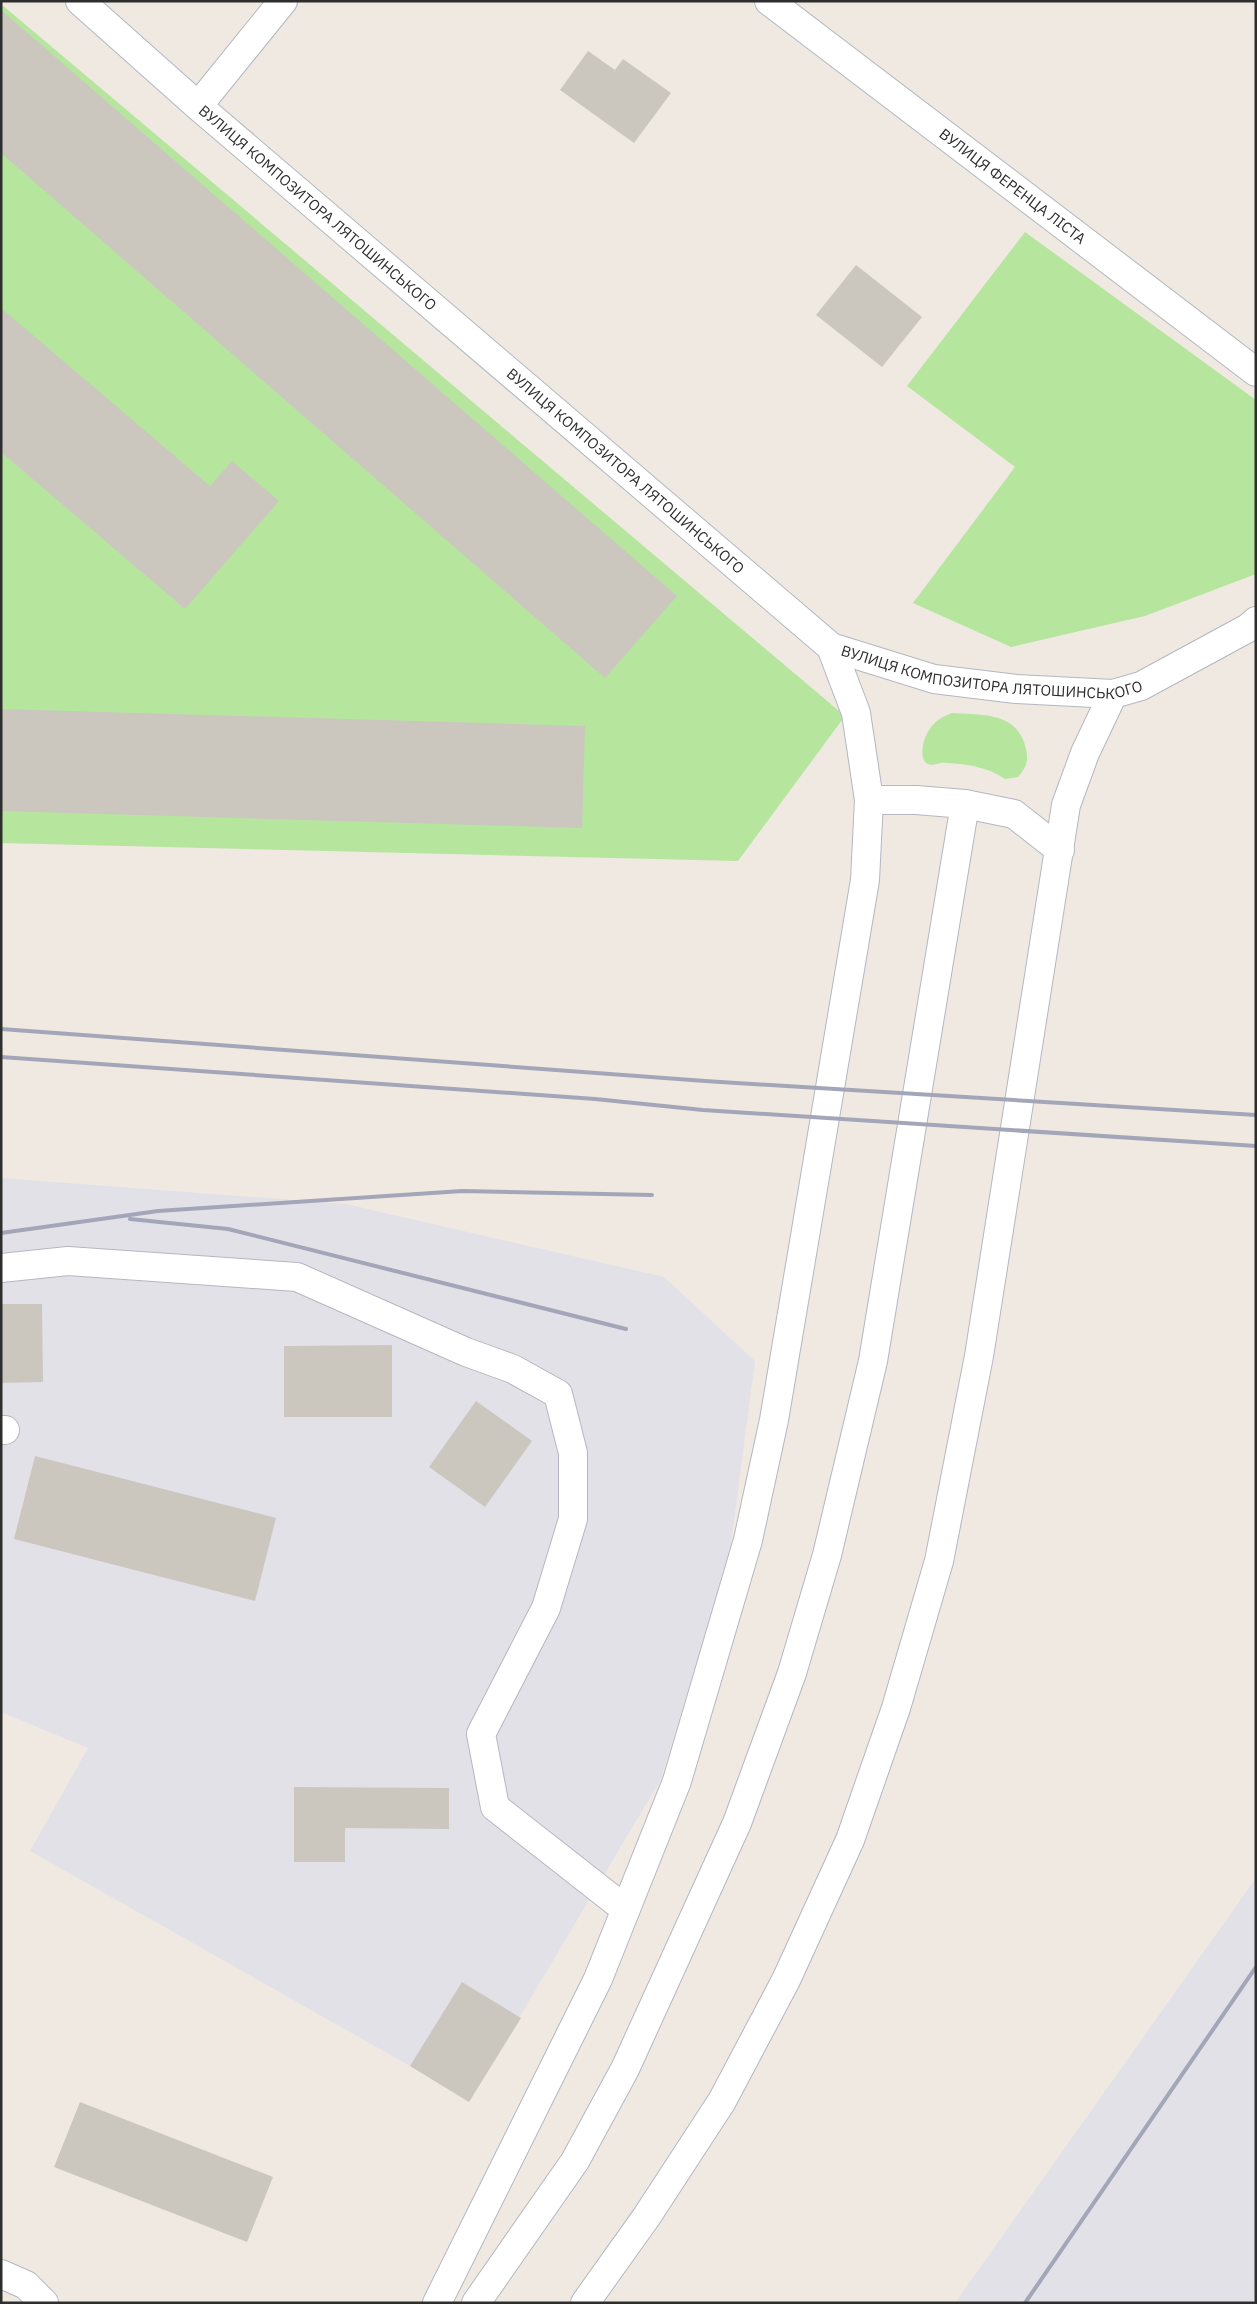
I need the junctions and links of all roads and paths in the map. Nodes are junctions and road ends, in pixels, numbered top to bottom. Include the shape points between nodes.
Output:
1 (80, 1) edge
2 (283, 1) edge
3 (769, 1) edge
4 (198, 106) junction
5 (1256, 372) edge
6 (1256, 621) edge
7 (831, 647) junction
8 (1113, 694) junction
9 (869, 800) junction
10 (965, 804) junction
11 (1060, 850) junction
12 (1, 1268) edge
13 (626, 1909) junction
14 (1, 2274) edge
15 (35, 2294) edge
16 (438, 2303) edge
17 (476, 2303) edge
18 (585, 2303) edge

1 - 4 street, ВУЛИЦЯ КОМПОЗИТОРА ЛЯТОШИНСЬКОГО
2 - 4 street
3 - 5 street, ВУЛИЦЯ ФЕРЕНЦА ЛІСТА
4 - 7 street, ВУЛИЦЯ КОМПОЗИТОРА ЛЯТОШИНСЬКОГО
6 - 8 street, ВУЛИЦЯ КОМПОЗИТОРА ЛЯТОШИНСЬКОГО via 1141,686
7 - 8 street, ВУЛИЦЯ КОМПОЗИТОРА ЛЯТОШИНСЬКОГО via 934,679 1016,689
7 - 9 street via 856,713
8 - 11 street via 1084,753 1066,805
9 - 10 street
9 - 13 street via 865,880 776,1410 748,1540 677,1781
10 - 11 street via 1014,814
10 - 17 street via 874,1361 827,1555 792,1672 737,1822 625,2069 575,2162
11 - 18 street via 979,1356 938,1561 896,1708 850,1840 786,1980 722,2102
12 - 13 street via 68,1261 297,1277 466,1352 514,1369 558,1394 573,1452 573,1519 546,1608 481,1734 495,1807
13 - 16 street via 598,1979
14 - 15 street

